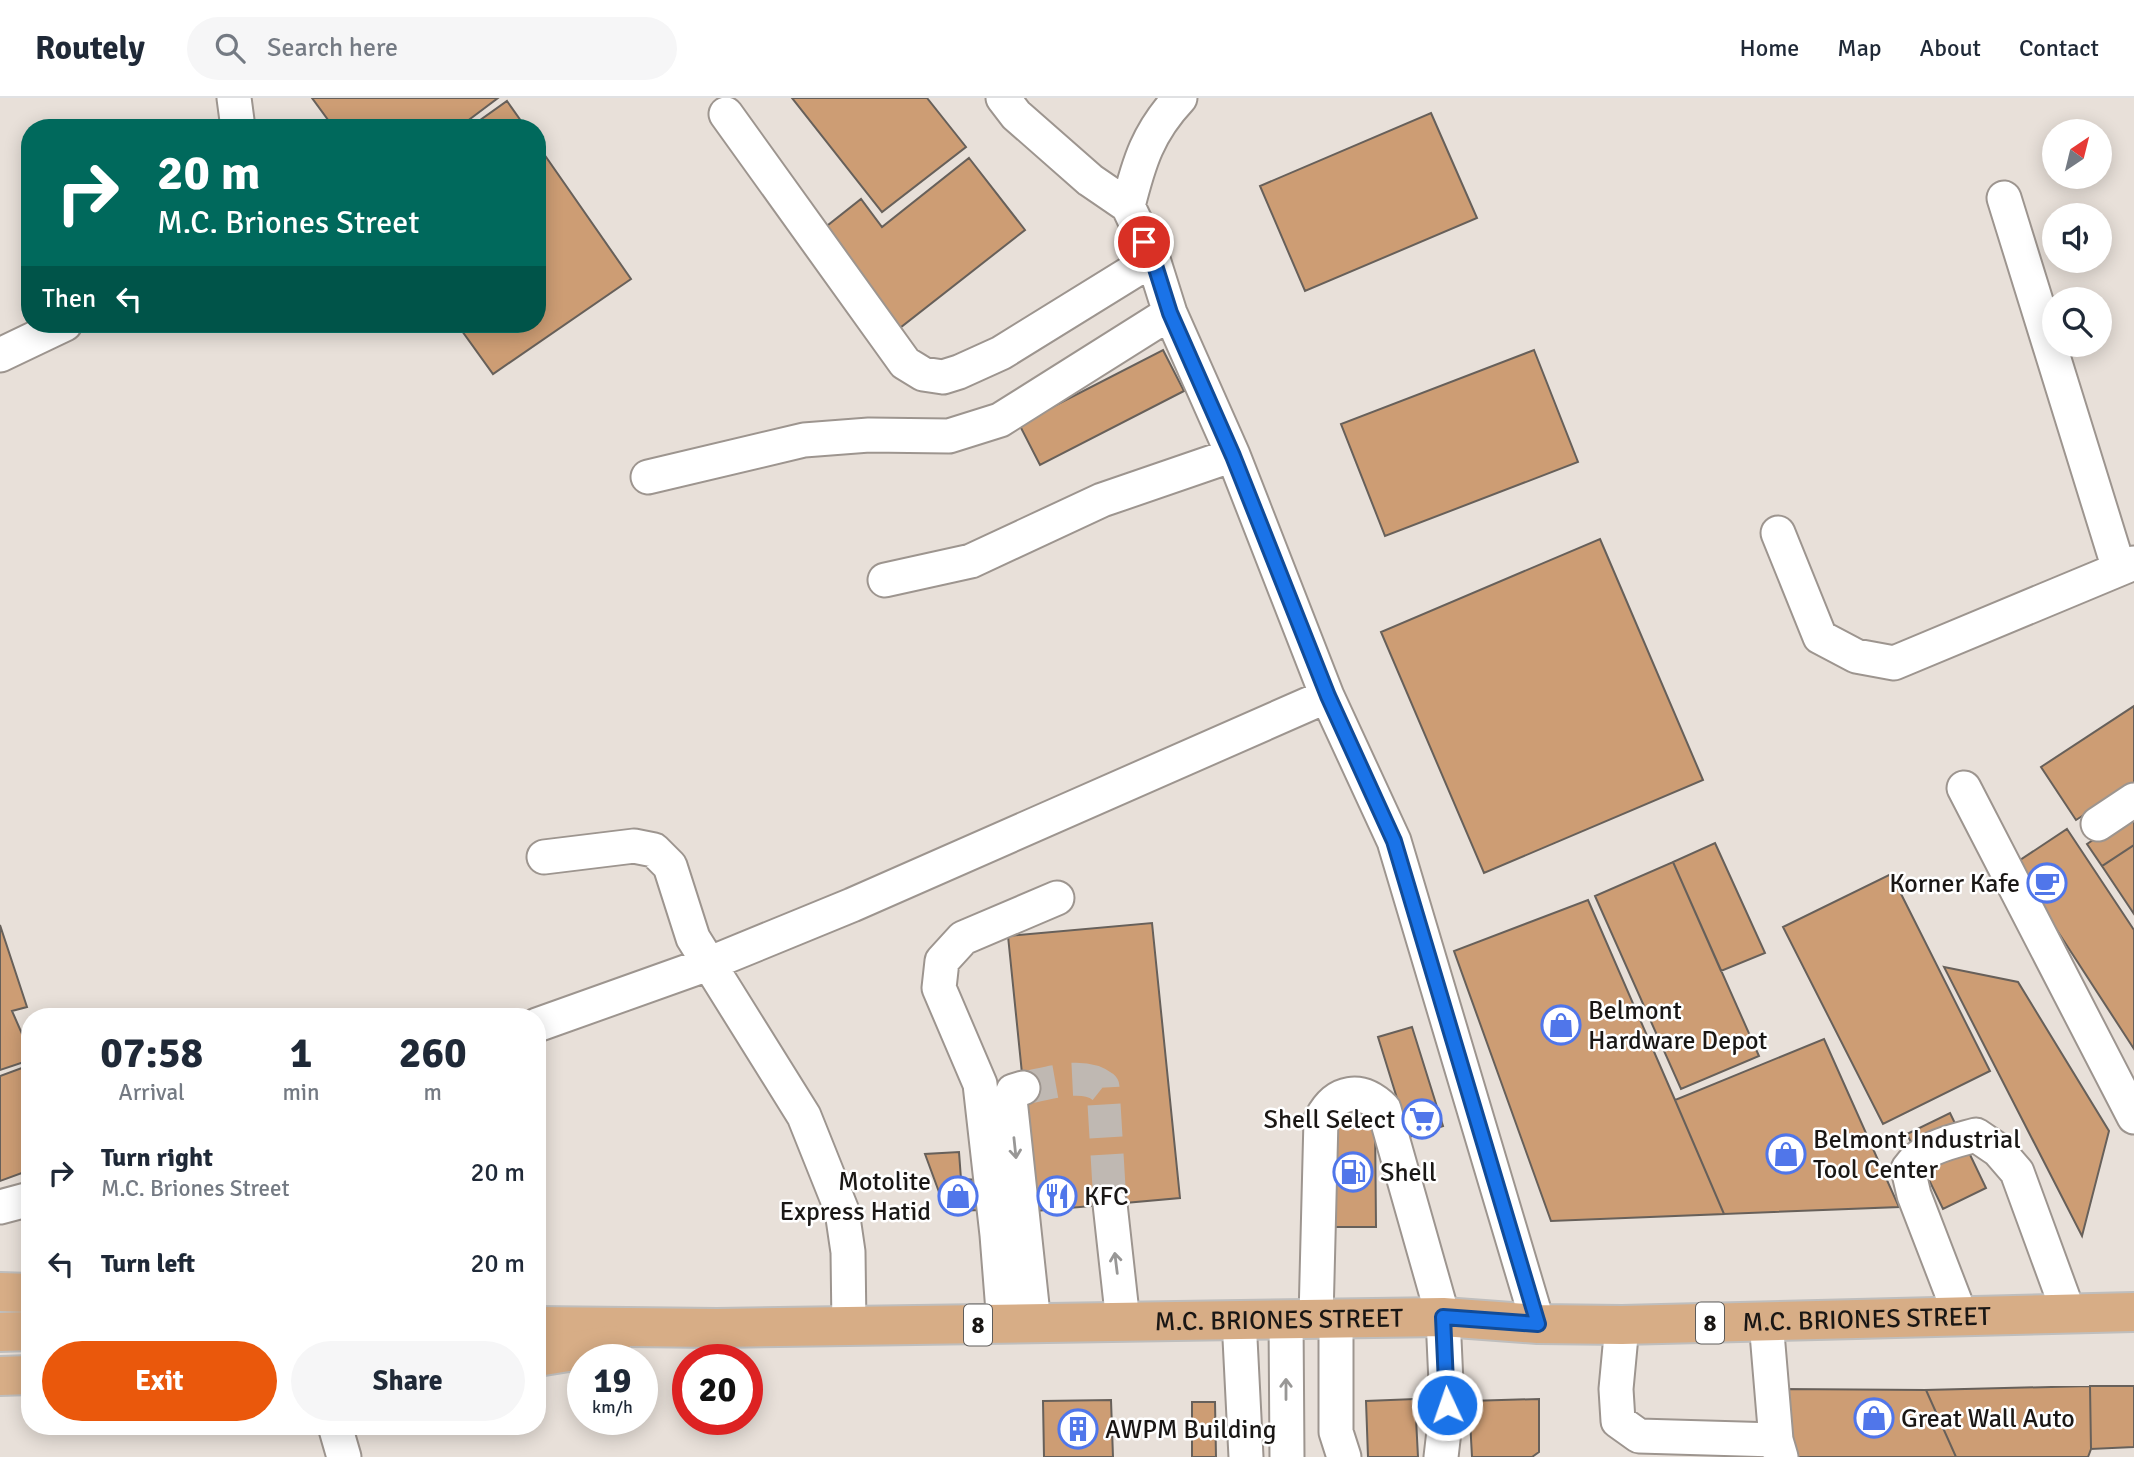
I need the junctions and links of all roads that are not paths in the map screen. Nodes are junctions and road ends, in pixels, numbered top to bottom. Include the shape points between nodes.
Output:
1 (234, 98) edge
2 (1003, 98) edge
3 (1180, 98) edge
4 (726, 114) dead end
5 (237, 119) edge
6 (2004, 198) dead end
7 (1128, 206) junction
8 (1153, 259) junction
9 (1170, 313) junction
10 (46, 333) edge
11 (0, 355) edge
12 (1233, 456) junction
13 (648, 477) dead end
14 (1778, 533) dead end
15 (2127, 566) edge
16 (886, 580) dead end
17 (1328, 696) junction
18 (1964, 788) dead end
19 (2134, 800) edge
20 (2098, 824) dead end
21 (544, 857) dead end
22 (1057, 898) dead end
23 (708, 964) junction
24 (546, 1022) edge
25 (1023, 1088) dead end
26 (2134, 1117) edge
27 (21, 1201) edge
28 (1110, 1204) tunnel mouth
29 (0, 1207) edge
30 (0, 1292) edge
31 (21, 1293) edge
32 (546, 1307) edge
33 (2134, 1312) edge
34 (2069, 1314) junction
35 (1443, 1317) junction
36 (1961, 1317) junction
37 (1313, 1318) junction
38 (1239, 1319) junction
39 (1766, 1321) junction
40 (1123, 1322) junction
41 (1019, 1324) junction
42 (1538, 1324) junction
43 (1622, 1325) junction
44 (546, 1326) edge
45 (849, 1326) junction
46 (717, 1328) junction
47 (21, 1331) edge
48 (0, 1332) edge
49 (546, 1356) edge
50 (21, 1375) edge
51 (0, 1376) edge
52 (338, 1435) edge
53 (1779, 1448) edge
54 (344, 1457) edge
55 (1246, 1457) edge
56 (1287, 1457) edge
57 (1345, 1457) edge
58 (1441, 1457) edge

1 - 5 street
2 - 7 street via 1090,180
3 - 7 street via 1163,116 1140,159
4 - 8 street via 905,363 923,374 943,377 1001,353
6 - 15 street
7 - 8 street
8 - 9 street
9 - 12 street
9 - 13 street via 1000,420 949,436 804,440
10 - 11 street
12 - 16 street via 1102,500 971,561
12 - 17 street
14 - 15 street via 1821,637 1856,656 1894,663
17 - 23 street
17 - 42 street via 1394,841
18 - 26 street
19 - 20 street
21 - 23 street via 635,846 654,850 670,866 693,938
22 - 41 street via 963,938 942,961 939,988 980,1084 997,1235
23 - 24 street
23 - 45 street via 804,1116 842,1211
25 -> 41 street via 1013,1091 1010,1099
27 - 29 street
40 -> 28 street
30 - 31 main road
32 - 46 main road, M.C. BRIONES STREET / 8
33 - 34 main road, M.C. BRIONES STREET / 8
34 - 36 main road, M.C. BRIONES STREET / 8
34 - 36 street via 2017,1172 1998,1150 1976,1135 1916,1157 1908,1169
35 - 37 main road, M.C. BRIONES STREET / 8
35 - 37 street via 1384,1109 1375,1100 1349,1094 1337,1098 1321,1119
35 - 42 main road, M.C. BRIONES STREET / 8
35 - 58 street via 1447,1405
36 - 39 main road, M.C. BRIONES STREET / 8
37 - 38 main road, M.C. BRIONES STREET / 8
56 -> 37 street
37 - 57 street
38 - 40 main road, M.C. BRIONES STREET / 8
38 - 55 street
39 - 43 main road, M.C. BRIONES STREET / 8
39 - 53 street
40 - 41 main road, M.C. BRIONES STREET / 8
41 - 45 main road, M.C. BRIONES STREET / 8
42 - 43 main road, M.C. BRIONES STREET / 8
43 - 53 street via 1618,1421 1639,1436
44 - 46 main road, M.C. BRIONES STREET / 8
45 - 46 main road, M.C. BRIONES STREET / 8
46 - 49 main road, M.C. BRIONES STREET / 8
47 - 48 main road
50 - 51 main road
52 - 54 street

